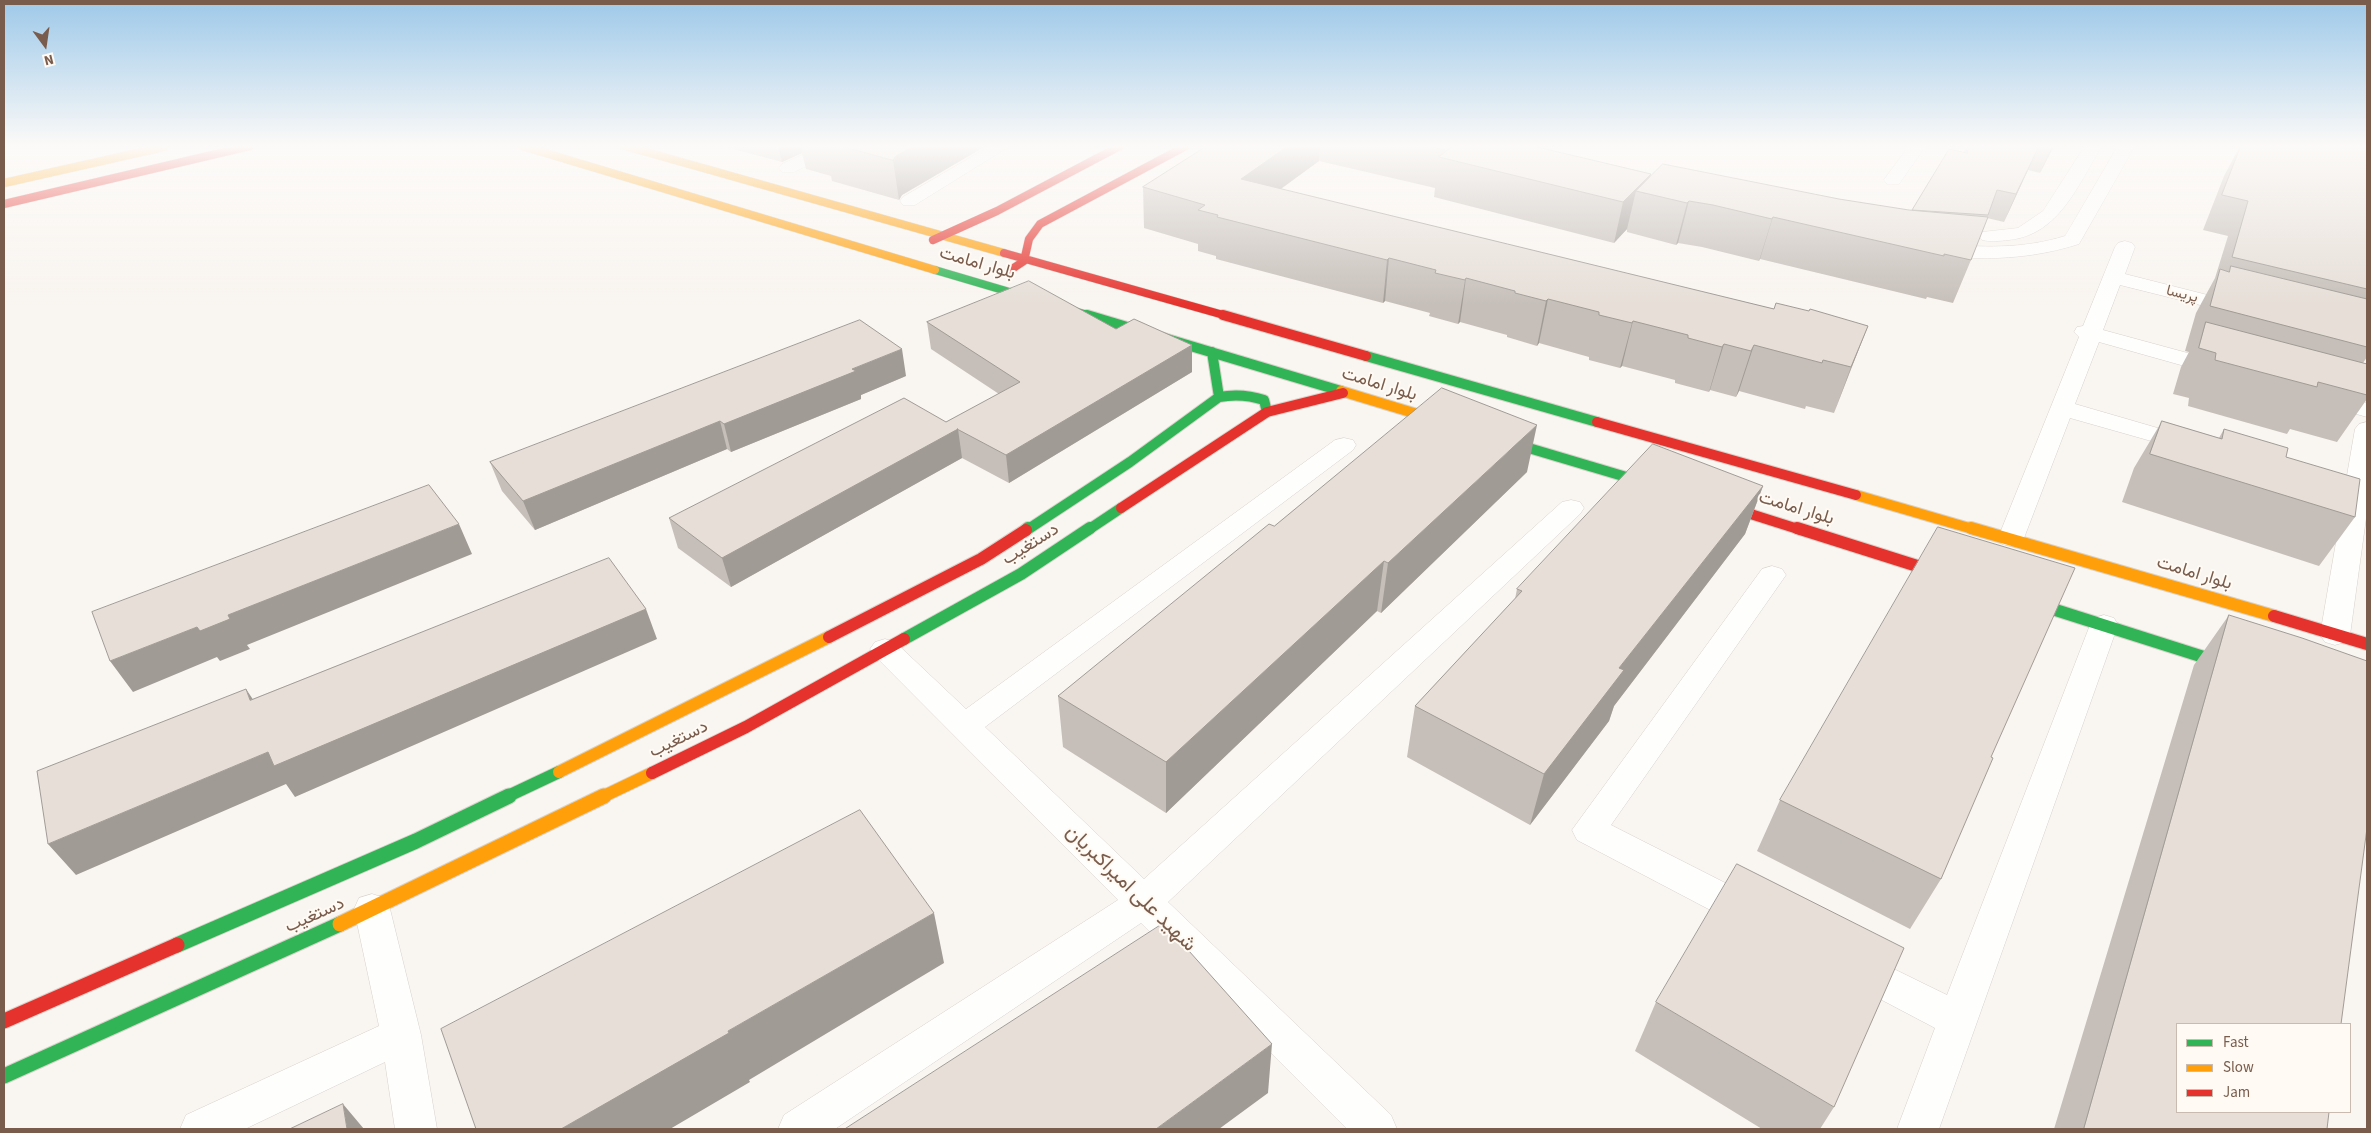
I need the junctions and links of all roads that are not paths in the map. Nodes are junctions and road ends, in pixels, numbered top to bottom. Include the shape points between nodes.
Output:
1 (26, 199) edge
2 (697, 199) edge
3 (807, 199) edge
4 (914, 199) edge
5 (1020, 199) edge
6 (1087, 199) edge
7 (2060, 199) edge
8 (2096, 199) edge
9 (910, 201) dead end
10 (4, 204) edge
11 (997, 211) junction
12 (1004, 224) dead end
13 (1040, 224) junction
14 (1022, 226) dead end
15 (1929, 234) edge
16 (938, 237) junction
17 (1915, 246) edge
18 (2125, 247) dead end
19 (900, 260) junction
20 (1024, 261) junction
21 (2113, 277) junction
22 (987, 285) junction
23 (2264, 316) edge
24 (2088, 333) junction
25 (1212, 352) junction
26 (2244, 376) edge
27 (2301, 391) edge
28 (1343, 393) junction
29 (1219, 398) junction
30 (2062, 408) junction
31 (2367, 410) edge
32 (1267, 412) junction
33 (1456, 426) edge
34 (2367, 429) edge
35 (1484, 435) edge
36 (1344, 445) dead end
37 (2214, 452) edge
38 (2300, 476) edge
39 (1673, 491) edge
40 (2362, 494) edge
41 (1701, 499) edge
42 (1570, 508) dead end
43 (2011, 538) junction
44 (1772, 575) dead end
45 (1964, 580) edge
46 (2010, 595) edge
47 (2104, 625) junction
48 (2335, 635) junction
49 (2367, 644) edge
50 (886, 649) junction
51 (2245, 670) edge
52 (965, 726) junction
53 (1143, 902) junction
54 (372, 910) junction
55 (1782, 930) edge
56 (1826, 952) edge
57 (1957, 1020) junction
58 (4, 1021) edge
59 (402, 1035) junction
60 (4, 1076) edge
61 (201, 1129) edge
62 (416, 1129) edge
63 (799, 1129) edge
64 (1376, 1129) edge
65 (1918, 1129) edge

1 - 10 street
2 - 19 street, بلوار امامت
3 - 16 street, بلوار امامت
4 - 9 street
5 - 11 street
6 - 13 street
7 - 15 street via 2050,215 2023,233 1984,237
8 - 17 street via 2072,240 2050,248 1963,253
11 - 12 street via 995,217
11 - 16 street
13 - 14 street
13 - 20 street via 1029,240
16 - 19 street
16 - 20 street, بلوار امامت
18 - 21 street
19 - 22 street, بلوار امامت
20 - 22 street
20 - 43 street, بلوار امامت
21 - 23 street, پریسا
21 - 24 street
22 - 25 street, بلوار امامت
24 - 26 street
24 - 30 street
25 - 28 street, بلوار امامت
25 - 29 street
27 - 31 street
28 - 32 street, دستغیب
28 - 33 street, بلوار امامت
29 - 32 street via 1229,394 1256,396 1264,400
29 - 58 street, دستغیب via 1130,462 981,559 626,740 416,841
30 - 37 street
30 - 43 street
32 - 50 street, دستغیب via 1021,574
34 - 40 street
35 - 39 street
36 - 52 street
38 - 40 street
40 - 48 street
41 - 45 street, بلوار امامت
42 - 53 street
43 - 48 street, بلوار امامت
44 - 55 street via 1589,830
46 - 47 street
47 - 51 street
47 - 57 street
48 - 49 street, بلوار امامت
50 - 52 street, شهید علی امیراکبریان
50 - 54 street, دستغیب via 746,727
52 - 53 street, شهید علی امیراکبریان
53 - 63 street
53 - 64 street, شهید علی امیراکبریان
54 - 59 street
54 - 60 street, دستغیب
56 - 57 street
57 - 65 street
59 - 61 street
59 - 62 street

